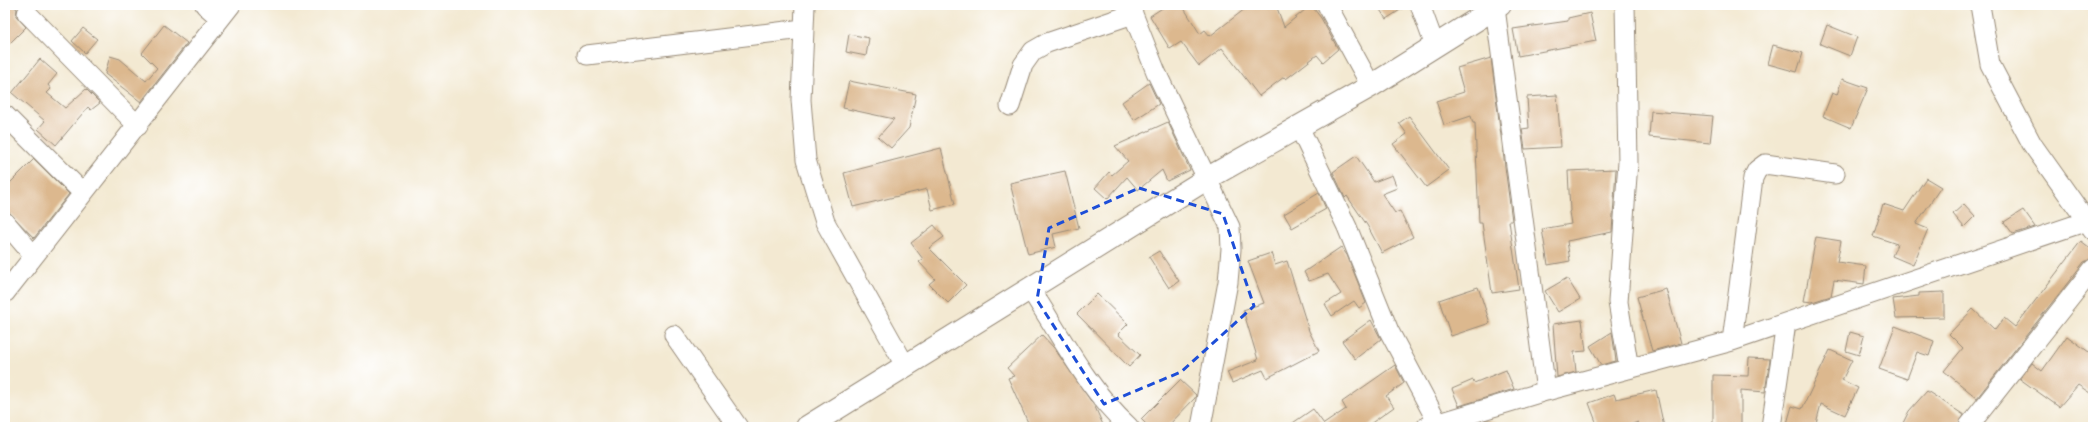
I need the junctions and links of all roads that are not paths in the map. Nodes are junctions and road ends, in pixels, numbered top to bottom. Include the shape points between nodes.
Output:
1 (205, 5) edge
2 (805, 5) edge
3 (1327, 5) edge
4 (1420, 5) edge
5 (1625, 5) edge
6 (1980, 5) edge
7 (1497, 7) edge
8 (1132, 10) edge
9 (226, 11) edge
10 (27, 13) dead end
11 (803, 29) junction
12 (1435, 46) junction
13 (587, 55) dead end
14 (1371, 86) junction
15 (1010, 106) dead end
16 (5, 115) edge
17 (138, 126) junction
18 (1298, 128) junction
19 (1835, 174) dead end
20 (1208, 178) junction
21 (82, 192) junction
22 (5, 222) edge
23 (2090, 224) edge
24 (33, 255) junction
25 (2093, 269) edge
26 (1031, 290) junction
27 (5, 292) edge
28 (1786, 323) junction
29 (674, 335) dead end
30 (1732, 341) junction
31 (906, 366) junction
32 (1629, 369) junction
33 (1546, 391) junction
34 (1435, 426) edge
35 (738, 427) edge
36 (807, 427) edge
37 (1129, 427) edge
38 (1200, 427) edge
39 (1771, 427) edge
40 (1968, 427) edge

1 - 9 street
2 - 11 street
3 - 14 street
4 - 12 street
5 - 32 street via 1628,162 1618,302
6 - 23 street via 1990,64 2032,144
7 - 12 main road
7 - 33 street
8 - 15 street via 1047,43 1033,51 1023,66
8 - 20 street via 1156,72
9 - 17 street
10 - 17 street
11 - 13 street
11 - 31 street via 801,100 806,160 825,222
12 - 14 main road
14 - 18 main road
16 - 21 street
17 - 21 street
18 - 20 main road
18 - 34 street via 1347,227 1389,331
19 - 30 street via 1765,164 1757,170 1753,178
20 - 26 main road
20 - 38 street via 1230,227 1231,249 1228,282
21 - 24 street
22 - 24 street
23 - 28 street
24 - 27 street
25 - 40 street
26 - 31 main road
26 - 37 street via 1093,386
28 - 30 street
28 - 39 street
29 - 35 street
30 - 32 street
31 - 36 main road
32 - 33 street
33 - 34 street

